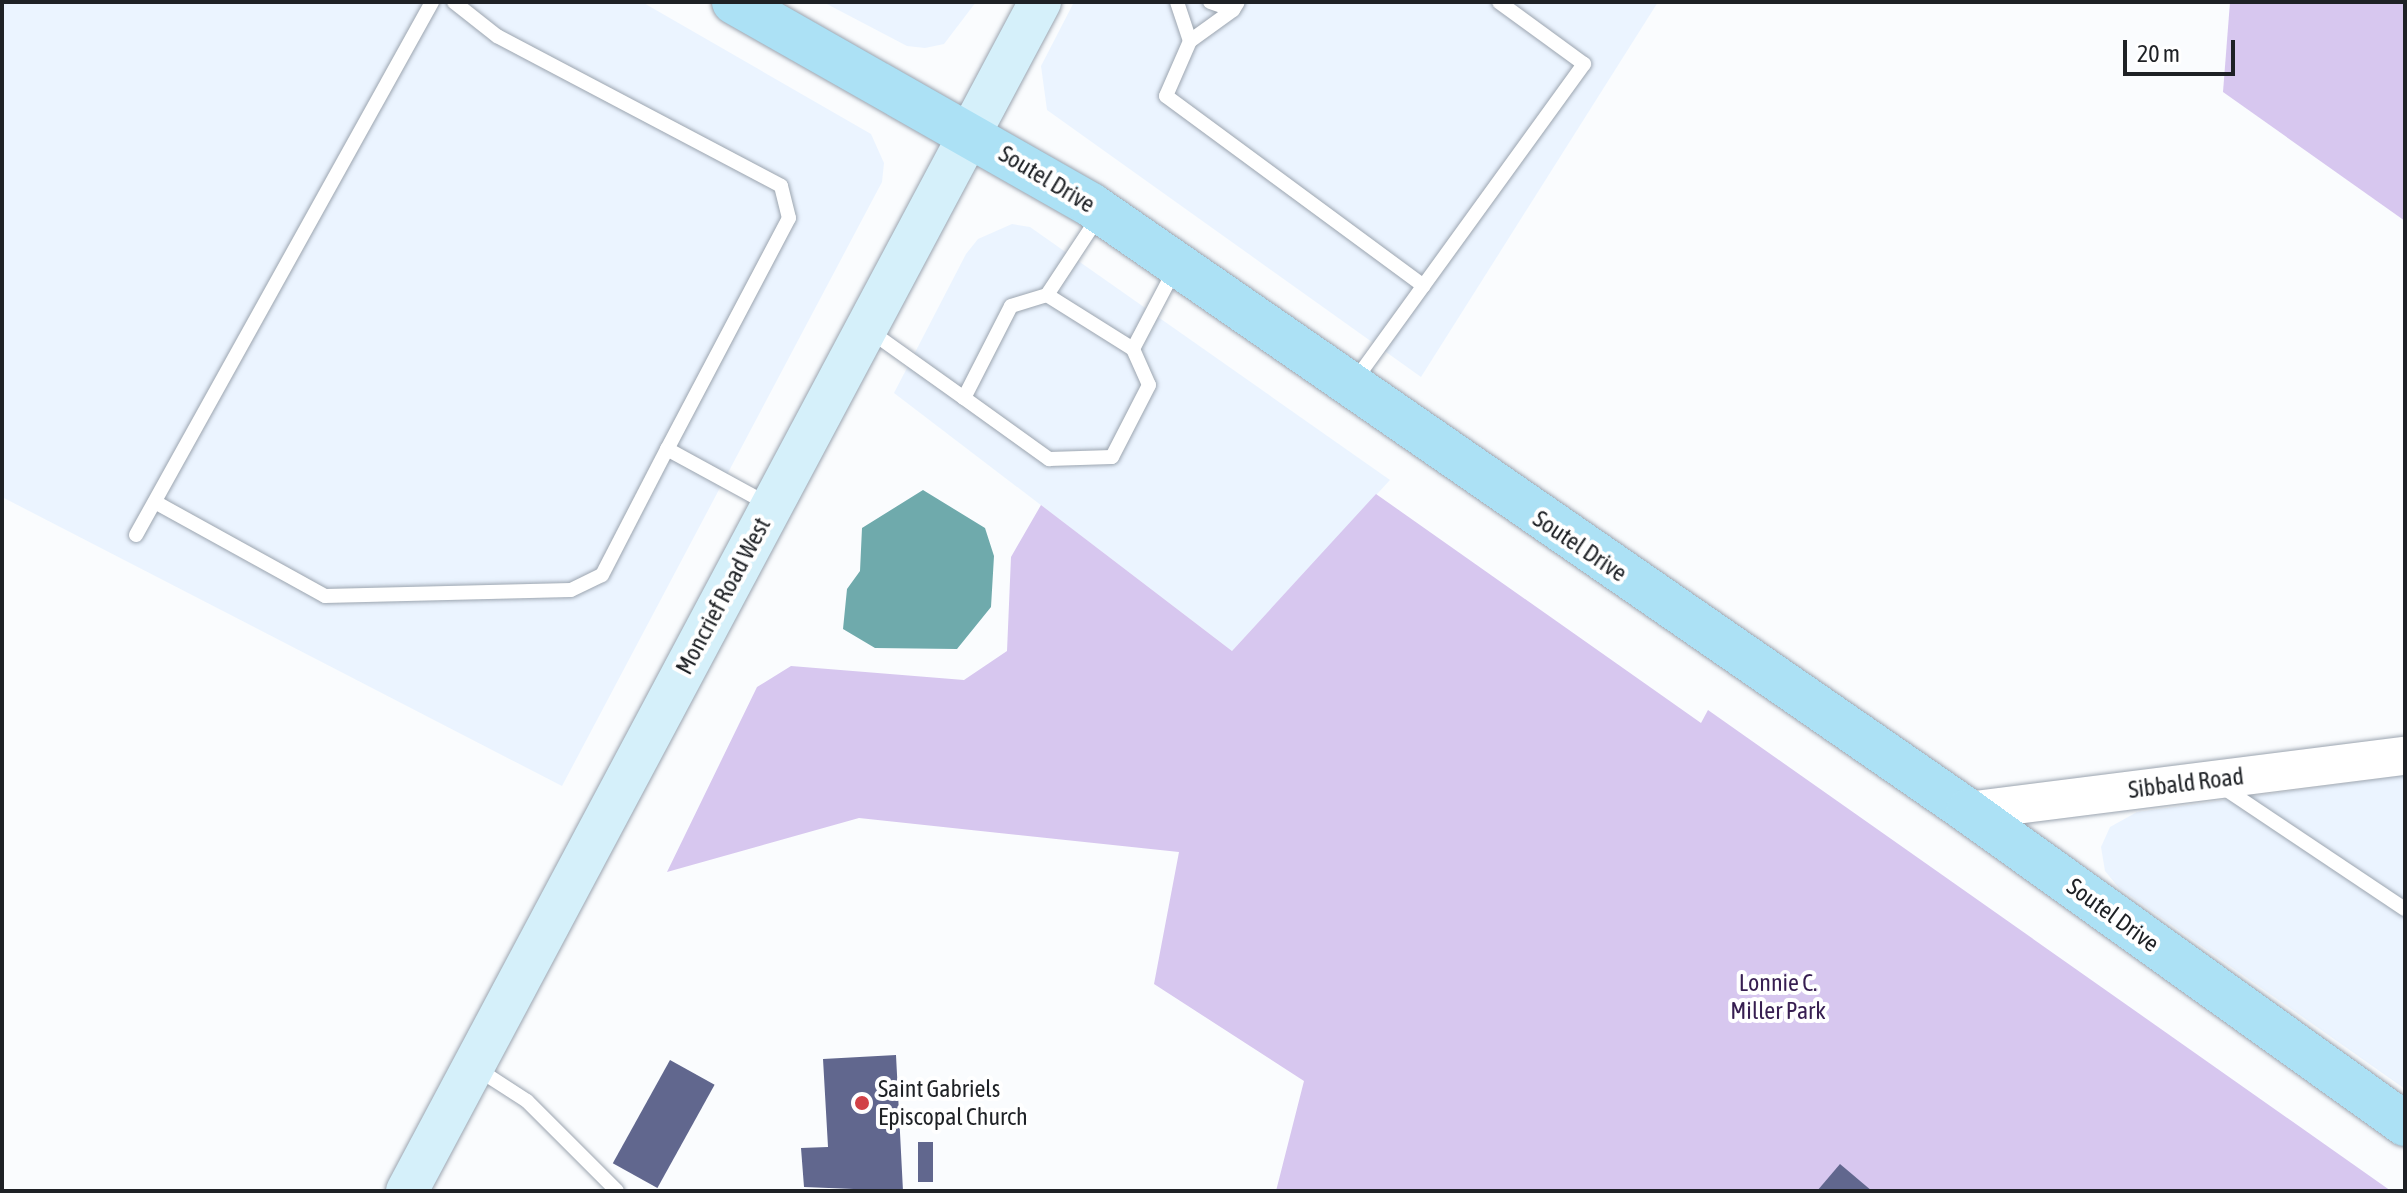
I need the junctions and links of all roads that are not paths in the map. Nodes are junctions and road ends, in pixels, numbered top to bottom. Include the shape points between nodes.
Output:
1 (432, 2) edge
2 (454, 2) edge
3 (734, 2) edge
4 (1040, 2) edge
5 (1177, 2) edge
6 (1210, 2) edge
7 (1499, 2) edge
8 (1236, 6) edge
9 (1190, 41) junction
10 (972, 134) junction
11 (1101, 212) junction
12 (1177, 265) junction
13 (1424, 286) junction
14 (1047, 295) junction
15 (867, 328) junction
16 (1133, 349) junction
17 (1350, 386) junction
18 (964, 398) junction
19 (667, 449) junction
20 (155, 502) junction
21 (771, 506) junction
22 (136, 535) dead end
23 (2405, 756) edge
24 (2211, 779) junction
25 (1968, 811) junction
26 (2405, 909) edge
27 (472, 1066) junction
28 (2405, 1124) edge
29 (407, 1191) edge
30 (617, 1191) edge

1 - 20 lane
2 - 19 lane via 497,36 781,186 789,218
3 - 10 main road, Soutel Drive
4 - 10 main road, Moncrief Road West
5 - 9 lane
6 - 8 lane
7 - 13 lane via 1584,64
8 - 9 lane
9 - 13 lane via 1166,96
10 - 11 main road, Soutel Drive
10 - 15 main road, Moncrief Road West
11 - 12 main road, Soutel Drive
11 - 14 lane
12 - 16 lane
12 - 17 main road, Soutel Drive
13 - 17 lane
14 - 16 lane
14 - 18 lane via 1011,306
15 - 18 lane
15 - 21 main road, Moncrief Road West
16 - 18 lane via 1149,385 1112,457 1049,459
17 - 25 main road, Soutel Drive
19 - 20 lane via 602,575 571,590 325,596
19 - 21 lane
20 - 22 lane
21 - 27 main road, Moncrief Road West
23 - 24 street, Sibbald Road
24 - 25 street, Sibbald Road
24 - 26 lane
25 - 28 main road, Soutel Drive
27 - 29 main road, Moncrief Road West
27 - 30 lane via 527,1101

